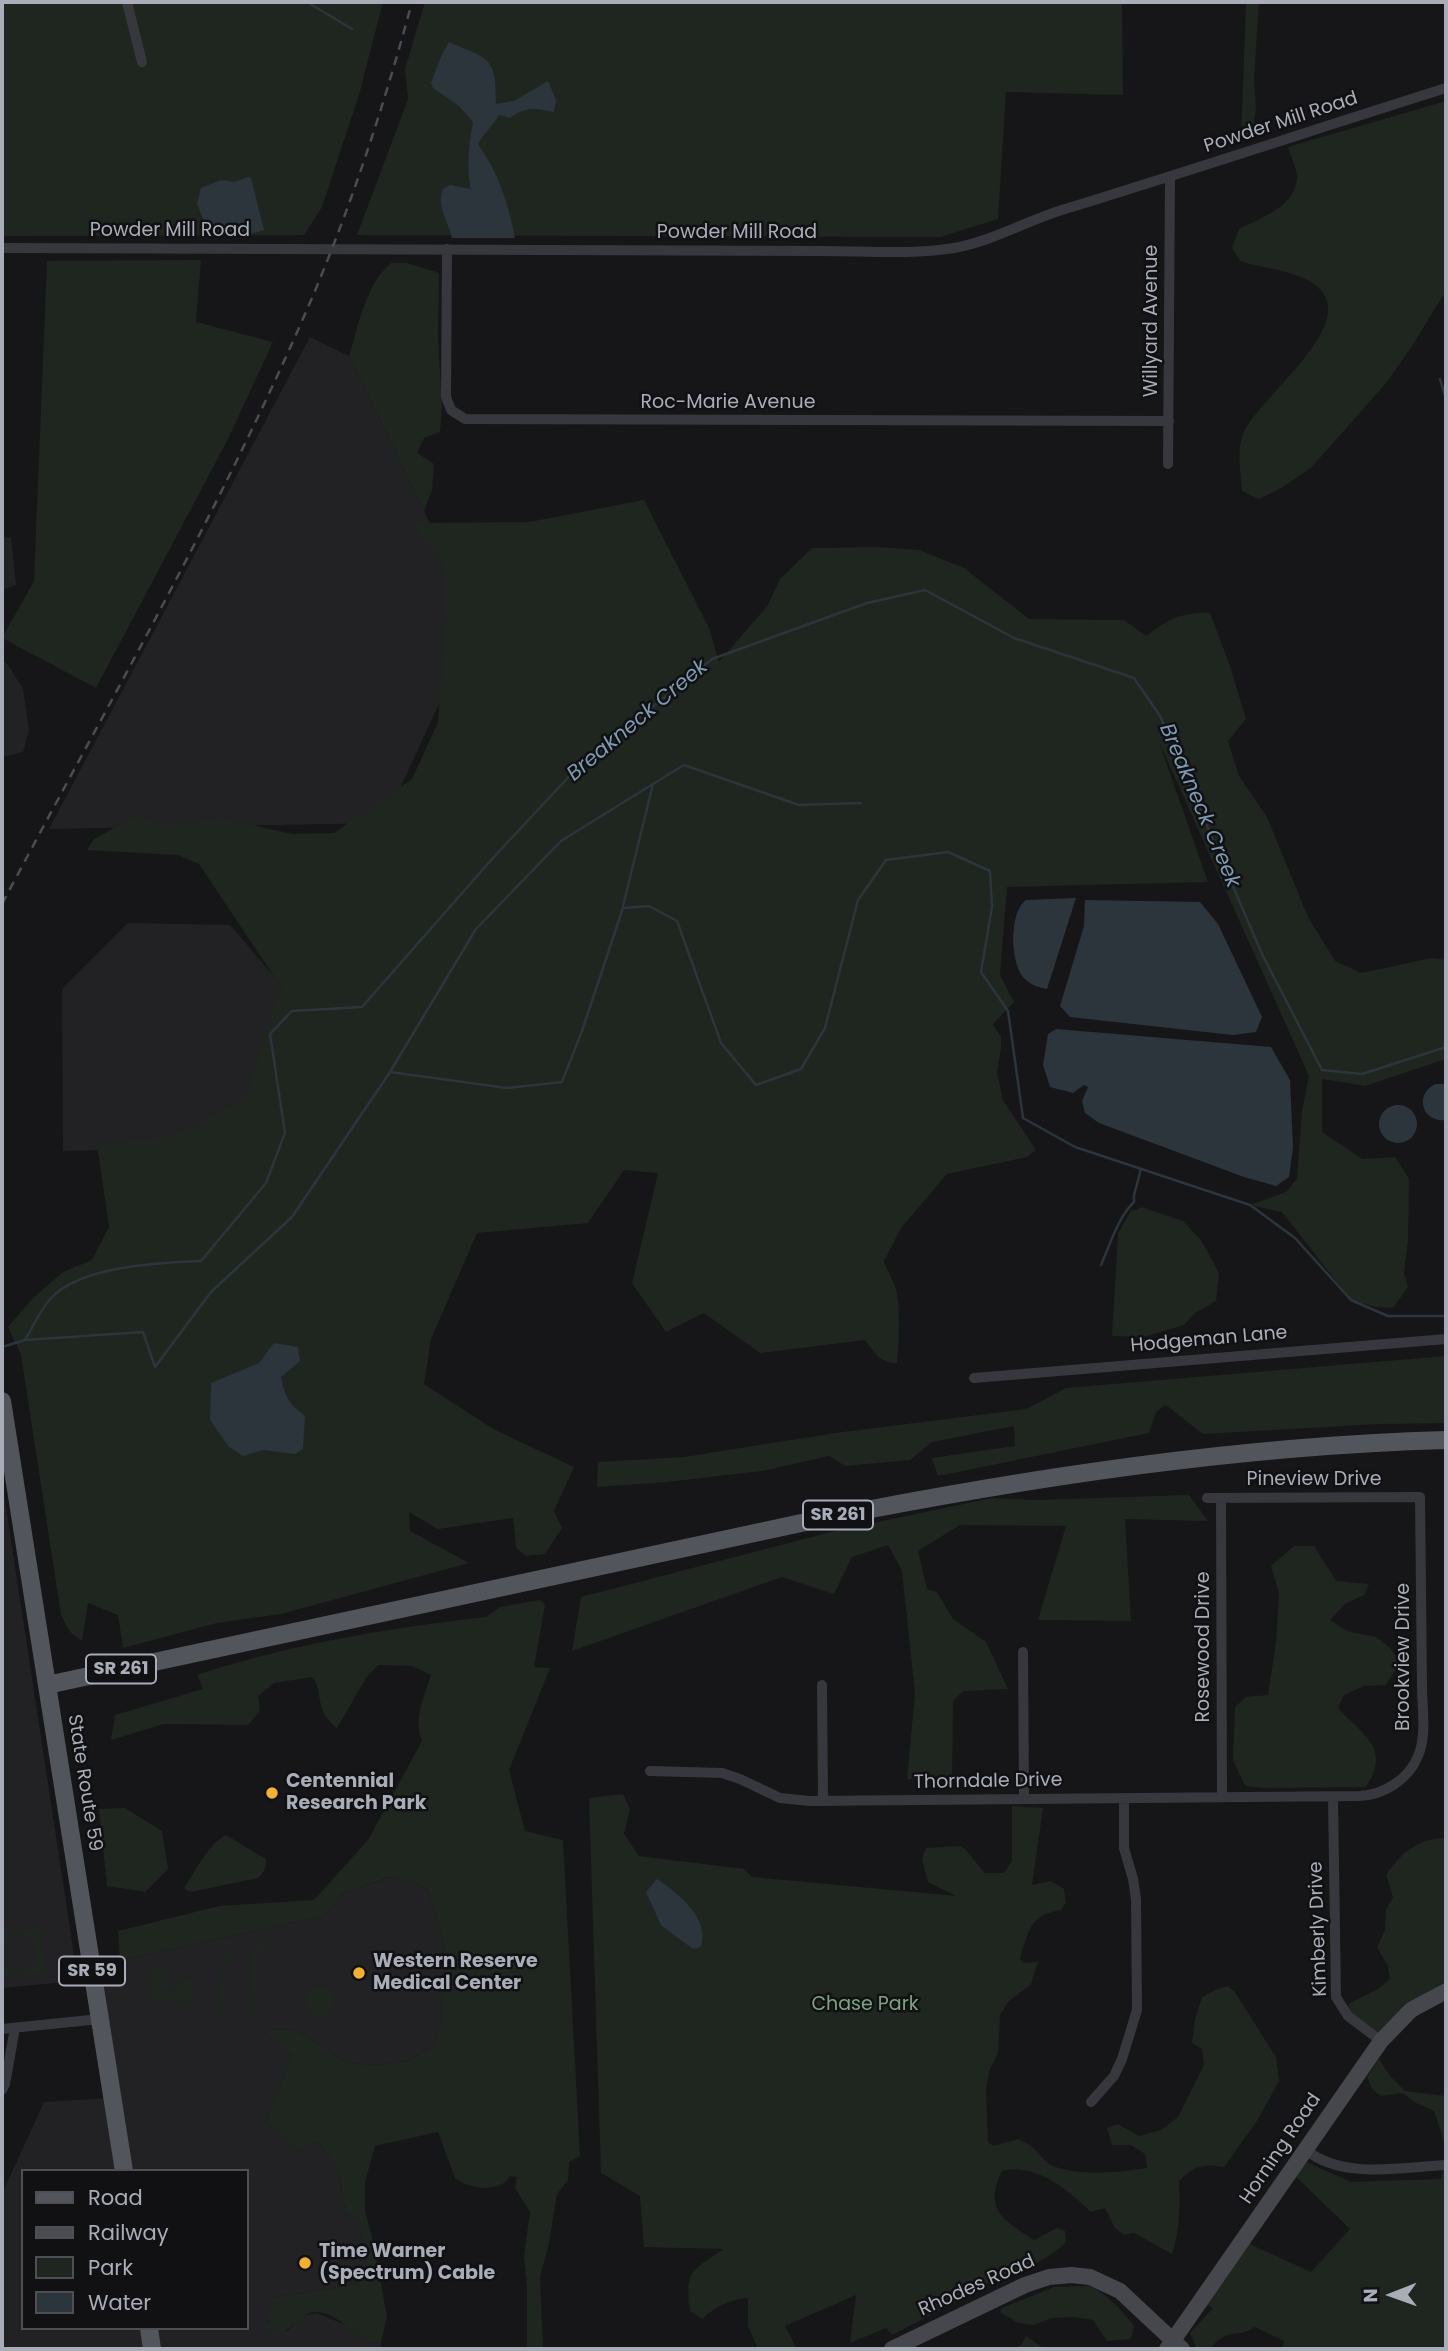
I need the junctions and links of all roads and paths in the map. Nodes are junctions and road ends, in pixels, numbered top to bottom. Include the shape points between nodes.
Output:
1 (127, 2) edge
2 (142, 62) dead end
3 (1446, 88) edge
4 (1170, 178) junction
5 (2, 248) edge
6 (447, 249) junction
7 (1169, 421) junction
8 (1168, 464) dead end
9 (1446, 1339) edge
10 (974, 1378) dead end
11 (2, 1401) edge
12 (1446, 1440) edge
13 (1420, 1497) joint
14 (1207, 1498) dead end
15 (1221, 1498) junction
16 (1023, 1652) dead end
17 (47, 1685) junction
18 (822, 1685) dead end
19 (650, 1770) dead end
20 (1222, 1797) junction
21 (1333, 1797) junction
22 (1124, 1798) junction
23 (1024, 1799) junction
24 (823, 1801) junction
25 (1446, 1992) edge
26 (100, 2019) junction
27 (15, 2028) junction
28 (2, 2029) edge
29 (1381, 2042) junction
30 (2, 2090) edge
31 (1091, 2102) dead end
32 (1306, 2150) junction
33 (1446, 2165) edge
34 (124, 2169) edge
35 (149, 2330) edge
36 (1174, 2346) edge
37 (152, 2349) edge
38 (892, 2349) edge

1 - 2 street
3 - 4 street, Powder Mill Road
4 - 6 street, Powder Mill Road via 1062,210 984,240 942,249
4 - 7 street, Willyard Avenue
5 - 6 street, Powder Mill Road
6 - 7 street, Roc-Marie Avenue via 446,397 451,410 465,419
7 - 8 street, Willyard Avenue
9 - 10 street, Hodgeman Lane
11 - 17 main road, State Route 59 / SR 59
12 - 17 main road, SR 261 via 1233,1455 941,1495
13 - 15 street, Pineview Drive
13 - 21 street, Brookview Drive via 1420,1751 1408,1772 1387,1789 1371,1796
14 - 15 street, Pineview Drive
15 - 20 street, Rosewood Drive
16 - 23 street
17 - 26 main road, State Route 59 / SR 59
18 - 24 street
19 - 24 street, Thorndale Drive via 722,1773 790,1801
20 - 21 street, Thorndale Drive
20 - 22 street, Thorndale Drive
21 - 29 street, Kimberly Drive via 1336,1997 1348,2016
22 - 23 street, Thorndale Drive
22 - 31 street via 1124,1848 1136,1899 1137,2010 1114,2076
23 - 24 street, Thorndale Drive
25 - 29 street, Horning Road via 1411,2010
26 - 27 street
26 - 34 main road, State Route 59 / SR 59
27 - 28 street
27 - 30 street
29 - 32 street, Horning Road
32 - 33 street via 1327,2163 1350,2169
32 - 36 street, Horning Road
35 - 37 main road
36 - 38 street, Rhodes Road via 1120,2291 1090,2277 1072,2275 1025,2284

